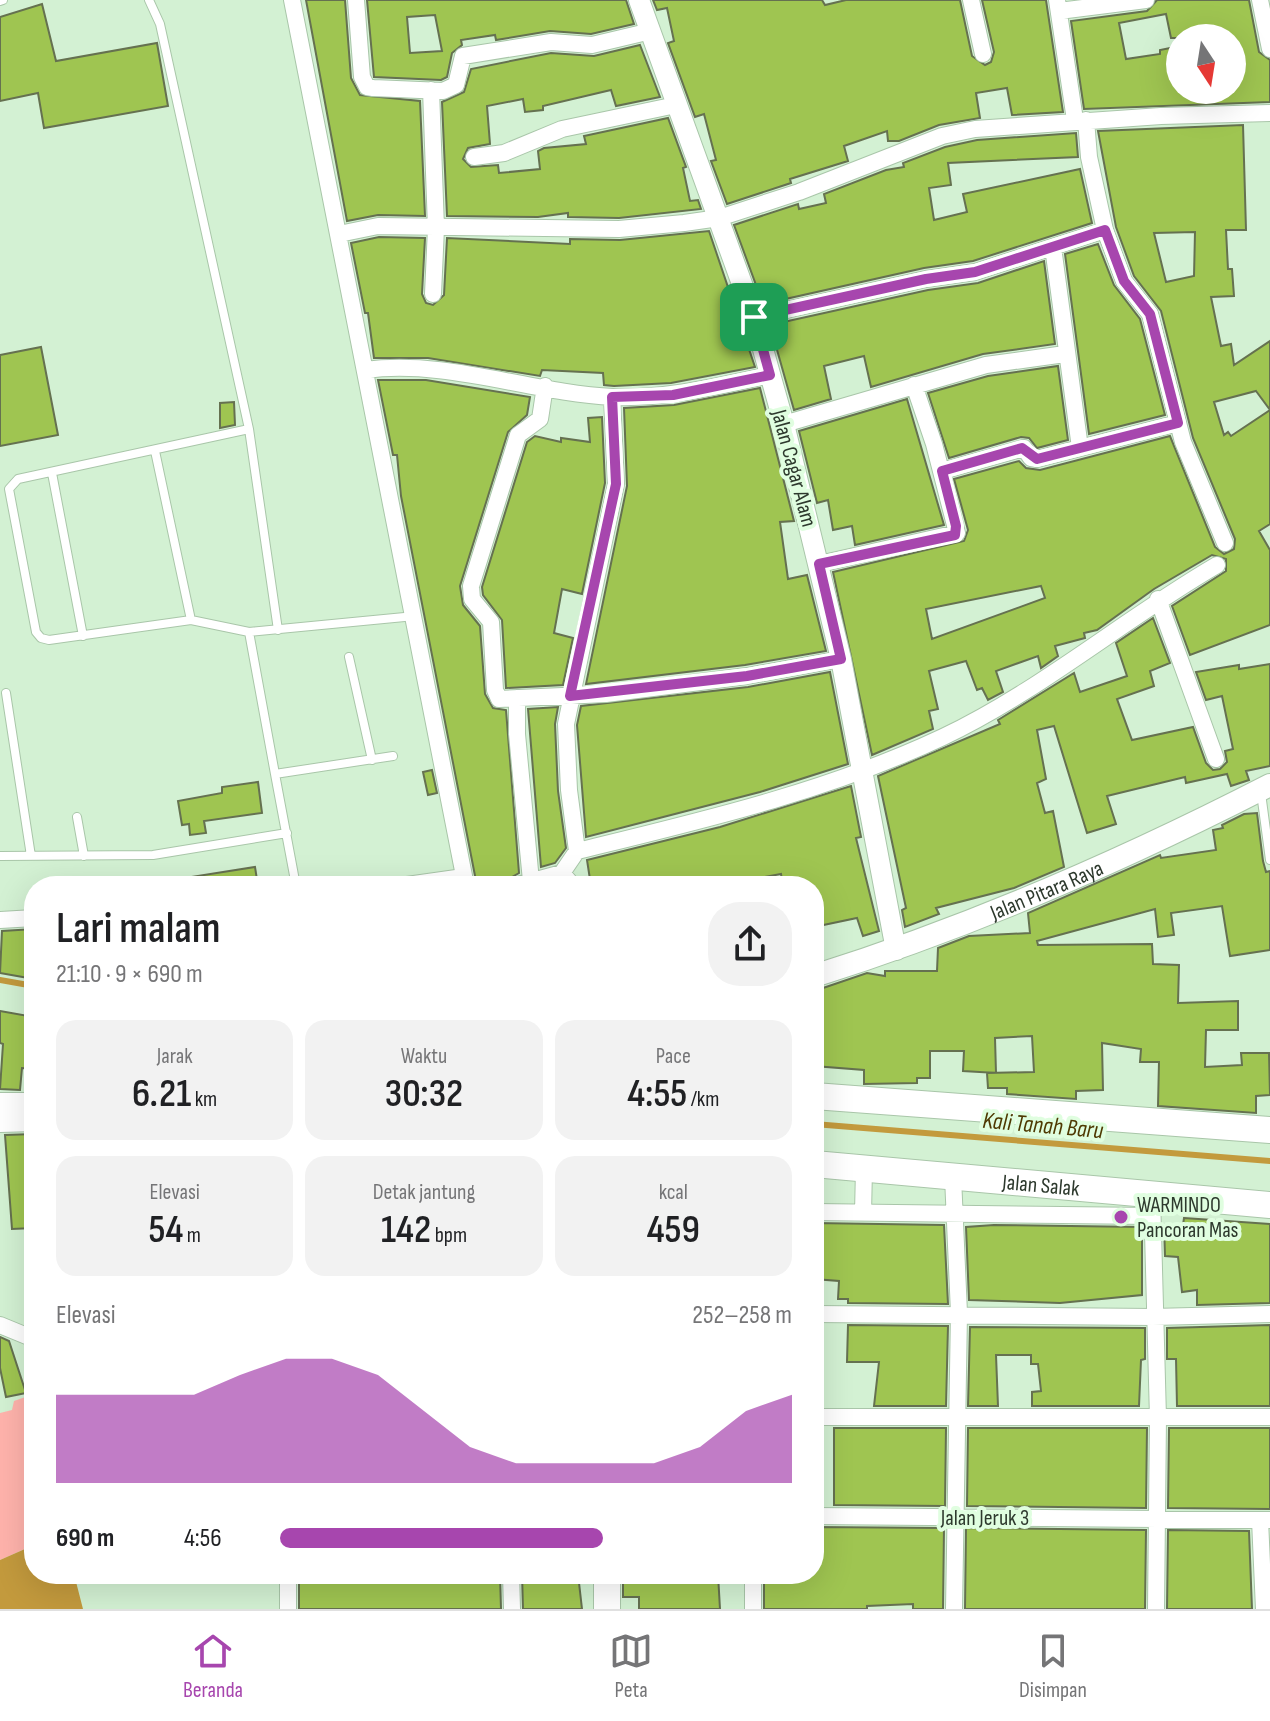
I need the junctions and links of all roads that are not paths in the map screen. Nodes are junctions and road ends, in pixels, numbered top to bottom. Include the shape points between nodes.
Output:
1 (149, 0) edge
2 (292, 0) edge
3 (356, 0) edge
4 (639, 0) edge
5 (971, 0) edge
6 (1146, 0) edge
7 (1260, 0) edge
8 (1058, 6) edge
9 (651, 31) junction
10 (1270, 49) edge
11 (983, 54) dead end
12 (431, 90) junction
13 (676, 105) junction
14 (1270, 113) edge
15 (1080, 120) junction
16 (474, 157) dead end
17 (719, 218) junction
18 (436, 228) junction
19 (1105, 230) junction
20 (339, 234) junction
21 (1053, 247) junction
22 (433, 294) dead end
23 (754, 317) junction
24 (1065, 354) junction
25 (365, 370) junction
26 (770, 375) junction
27 (914, 385) junction
28 (545, 386) junction
29 (612, 397) junction
30 (1178, 423) junction
31 (784, 424) junction
32 (249, 429) junction
33 (1080, 448) junction
34 (155, 451) junction
35 (942, 471) junction
36 (52, 473) junction
37 (1225, 543) dead end
38 (819, 564) junction
39 (1217, 565) dead end
40 (1158, 599) junction
41 (415, 616) junction
42 (191, 620) junction
43 (278, 630) junction
44 (249, 632) junction
45 (83, 636) junction
46 (349, 657) dead end
47 (841, 659) junction
48 (6, 693) dead end
49 (570, 696) junction
50 (517, 698) junction
51 (393, 756) dead end
52 (1216, 759) dead end
53 (372, 760) junction
54 (863, 768) junction
55 (275, 774) junction
56 (1265, 787) edge
57 (77, 817) dead end
58 (287, 833) junction
59 (577, 851) junction
60 (0, 856) edge
61 (31, 856) junction
62 (84, 856) junction
63 (1270, 860) edge
64 (294, 876) edge
65 (464, 876) edge
66 (530, 876) edge
67 (568, 876) edge
68 (24, 919) edge
69 (0, 920) edge
70 (896, 950) junction
71 (824, 973) edge
72 (824, 1097) edge
73 (0, 1104) edge
74 (24, 1104) edge
75 (24, 1120) edge
76 (0, 1121) edge
77 (1270, 1130) edge
78 (824, 1165) edge
79 (864, 1169) junction
80 (953, 1177) junction
81 (1270, 1205) edge
82 (1152, 1206) junction
83 (824, 1212) edge
84 (863, 1213) junction
85 (955, 1214) junction
86 (959, 1313) junction
87 (824, 1314) edge
88 (1270, 1314) edge
89 (1153, 1317) junction
90 (0, 1325) edge
91 (24, 1335) edge
92 (824, 1417) edge
93 (1270, 1417) edge
94 (1158, 1418) junction
95 (959, 1419) junction
96 (824, 1516) edge
97 (956, 1517) junction
98 (1157, 1520) junction
99 (1265, 1520) edge
100 (288, 1584) edge
101 (511, 1584) edge
102 (607, 1584) edge
103 (753, 1584) edge
104 (288, 1609) edge
105 (512, 1609) edge
106 (607, 1609) edge
107 (753, 1609) edge
108 (954, 1609) edge
109 (1156, 1609) edge
110 (1264, 1609) edge

1 - 32 lane via 160,24
2 - 20 street
3 - 12 street via 367,87
4 - 9 street, Jalan Cagar Alam
5 - 11 street
6 - 8 street
7 - 10 street
8 - 15 street
9 - 12 street via 592,45 551,42 463,56 456,85
9 - 13 street, Jalan Cagar Alam
12 - 18 street
13 - 16 street via 562,129 504,153
13 - 17 street, Jalan Cagar Alam
14 - 15 street
15 - 17 street via 942,136
15 - 19 street
17 - 18 street via 619,229
17 - 23 street, Jalan Cagar Alam
18 - 20 street via 378,226
18 - 22 street
19 - 21 street
19 - 30 street via 1124,281 1150,314
20 - 25 street
21 - 23 street via 975,272
21 - 24 street
23 - 26 street, Jalan Cagar Alam
24 - 27 street via 986,365
24 - 33 street
25 - 28 street via 445,372
25 - 41 street
26 - 29 street via 673,395
26 - 31 street, Jalan Cagar Alam
27 - 31 street
27 - 35 street
28 - 29 street
28 - 50 street via 540,419 518,435 471,586 472,599 491,622 497,696
29 - 49 street via 616,484
30 - 33 street
30 - 37 street
31 - 38 street, Jalan Cagar Alam
32 - 34 lane
32 - 43 lane
33 - 35 street via 1034,459 1024,448
34 - 36 lane
34 - 42 lane
35 - 38 street via 955,535
36 - 45 lane
36 - 45 lane via 18,479 9,489 25,575 41,638
38 - 47 street, Jalan Cagar Alam
39 - 40 street
40 - 52 street
40 - 54 street via 966,725
41 - 43 lane
41 - 65 street
42 - 44 lane
42 - 45 lane
43 - 44 lane
44 - 55 lane
46 - 53 lane
47 - 49 street via 747,676
47 - 54 street, Jalan Cagar Alam
48 - 61 lane
49 - 50 street
49 - 59 street via 566,751
50 - 66 street
51 - 53 lane
53 - 55 lane
54 - 59 street
54 - 70 street, Jalan Cagar Alam
55 - 58 lane
56 - 63 lane
56 - 70 main road, Jalan Pitara Raya via 1129,853
57 - 62 lane
58 - 62 lane via 153,855
58 - 64 lane
59 - 67 street
60 - 61 lane
61 - 62 lane
68 - 69 street
70 - 71 main road, Jalan Pitara Raya
72 - 77 highway
73 - 74 main road
75 - 76 main road
78 - 79 highway, Jalan Salak
79 - 80 highway, Jalan Salak
79 - 84 street
80 - 82 highway, Jalan Salak
80 - 85 street
81 - 82 highway, Jalan Salak
82 - 85 street
82 - 89 street
83 - 84 street
84 - 85 street
85 - 86 street
86 - 87 street
86 - 89 street
86 - 95 street
88 - 89 street
89 - 94 street
90 - 91 street
92 - 95 street
93 - 94 street
94 - 95 street
94 - 98 street
95 - 97 street
96 - 97 street, Jalan Jeruk 3
97 - 98 street, Jalan Jeruk 3
97 - 108 street
98 - 99 street, Jalan Jeruk 3
98 - 109 street
99 - 110 street
100 - 104 street
101 - 105 street
102 - 106 highway
103 - 107 street

